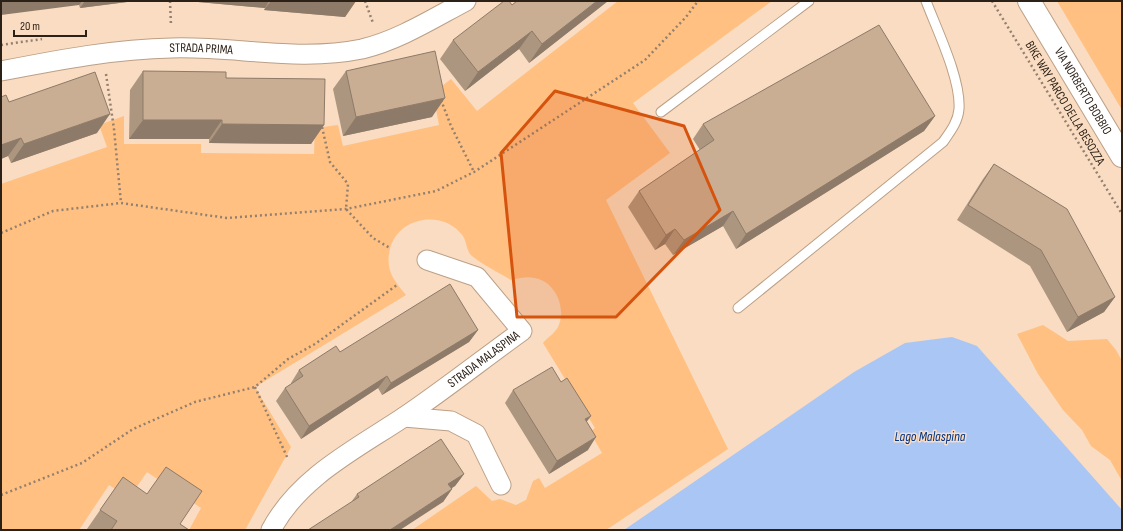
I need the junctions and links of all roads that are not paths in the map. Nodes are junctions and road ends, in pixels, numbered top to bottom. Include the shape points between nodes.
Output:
1 (440, 1) edge
2 (466, 1) edge
3 (809, 1) edge
4 (926, 1) edge
5 (1029, 1) edge
6 (1034, 1) edge
7 (1042, 26) junction
8 (402, 36) junction
9 (1, 71) edge
10 (661, 112) dead end
11 (1122, 156) edge
12 (427, 260) dead end
13 (738, 308) dead end
14 (404, 416) junction
15 (501, 485) dead end
16 (271, 530) edge

1 - 8 street, STRADA PRIMA
2 - 8 street, STRADA PRIMA
3 - 10 lane
4 - 13 lane via 957,90 959,110 953,128 944,142
5 - 7 street, VIA NORBERTO BOBBIO
6 - 7 street, VIA NORBERTO BOBBIO
7 - 11 street, VIA NORBERTO BOBBIO
8 - 9 street, STRADA PRIMA via 362,48 330,53 270,54 180,48 102,52
12 - 14 street, STRADA MALASPINA via 477,277 522,331
14 - 15 street via 451,421 476,434
14 - 16 street, STRADA MALASPINA via 309,482 278,517

